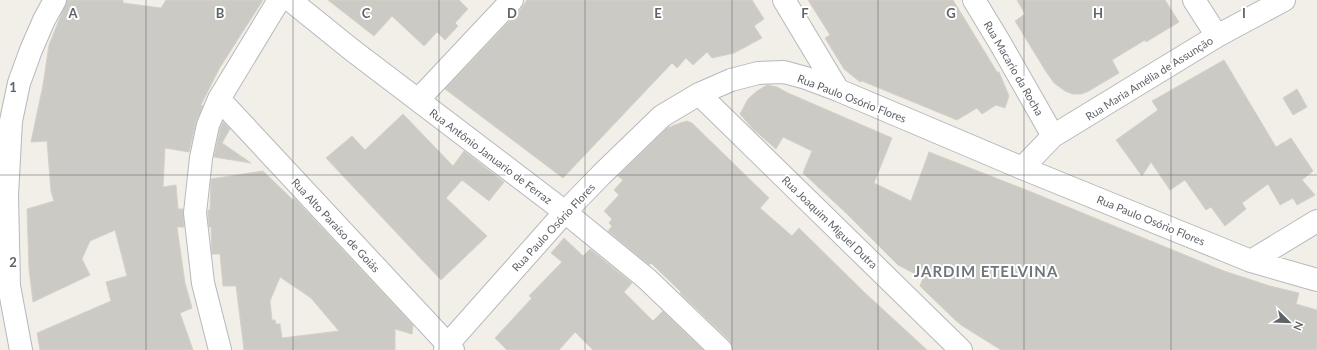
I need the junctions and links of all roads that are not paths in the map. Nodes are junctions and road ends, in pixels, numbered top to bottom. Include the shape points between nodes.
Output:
1 (55, 0) edge
2 (279, 0) edge
3 (290, 0) edge
4 (512, 0) edge
5 (784, 0) edge
6 (974, 0) edge
7 (1194, 0) edge
8 (1284, 0) edge
9 (1217, 36) junction
10 (838, 90) junction
11 (699, 94) junction
12 (219, 100) junction
13 (418, 100) junction
14 (1053, 136) junction
15 (1022, 168) junction
16 (565, 212) junction
17 (1317, 221) edge
18 (1251, 261) junction
19 (1317, 280) edge
20 (4, 294) edge
21 (448, 348) edge
22 (22, 350) edge
23 (220, 350) edge
24 (721, 350) edge
25 (961, 350) edge

1 - 20 street via 44,20 19,82 11,121
2 - 12 street
3 - 13 street, Rua Antônio Januario de Ferraz
4 - 13 street
5 - 10 street
6 - 14 street, Rua Macario da Rocha
7 - 9 street
8 - 9 street, Rua Maria Amélia de Assunção
9 - 14 street, Rua Maria Amélia de Assunção
10 - 11 street, Rua Paulo Osório Flores via 784,72 758,73 731,80
10 - 15 street, Rua Paulo Osório Flores
11 - 16 street, Rua Paulo Osório Flores via 662,116
11 - 25 street, Rua Joaquim Miguel Dutra
12 - 21 street, Rua Alto Paraíso de Goiás
12 - 23 street via 208,125 201,158 195,213 202,282
13 - 16 street, Rua Antônio Januario de Ferraz
14 - 15 street, Rua Maria Amélia de Assunção
15 - 18 street, Rua Paulo Osório Flores
16 - 21 street, Rua Paulo Osório Flores
16 - 24 street, Rua Antônio Januario de Ferraz via 648,279
17 - 18 street
18 - 19 street, Rua Paulo Osório Flores
20 - 22 street

